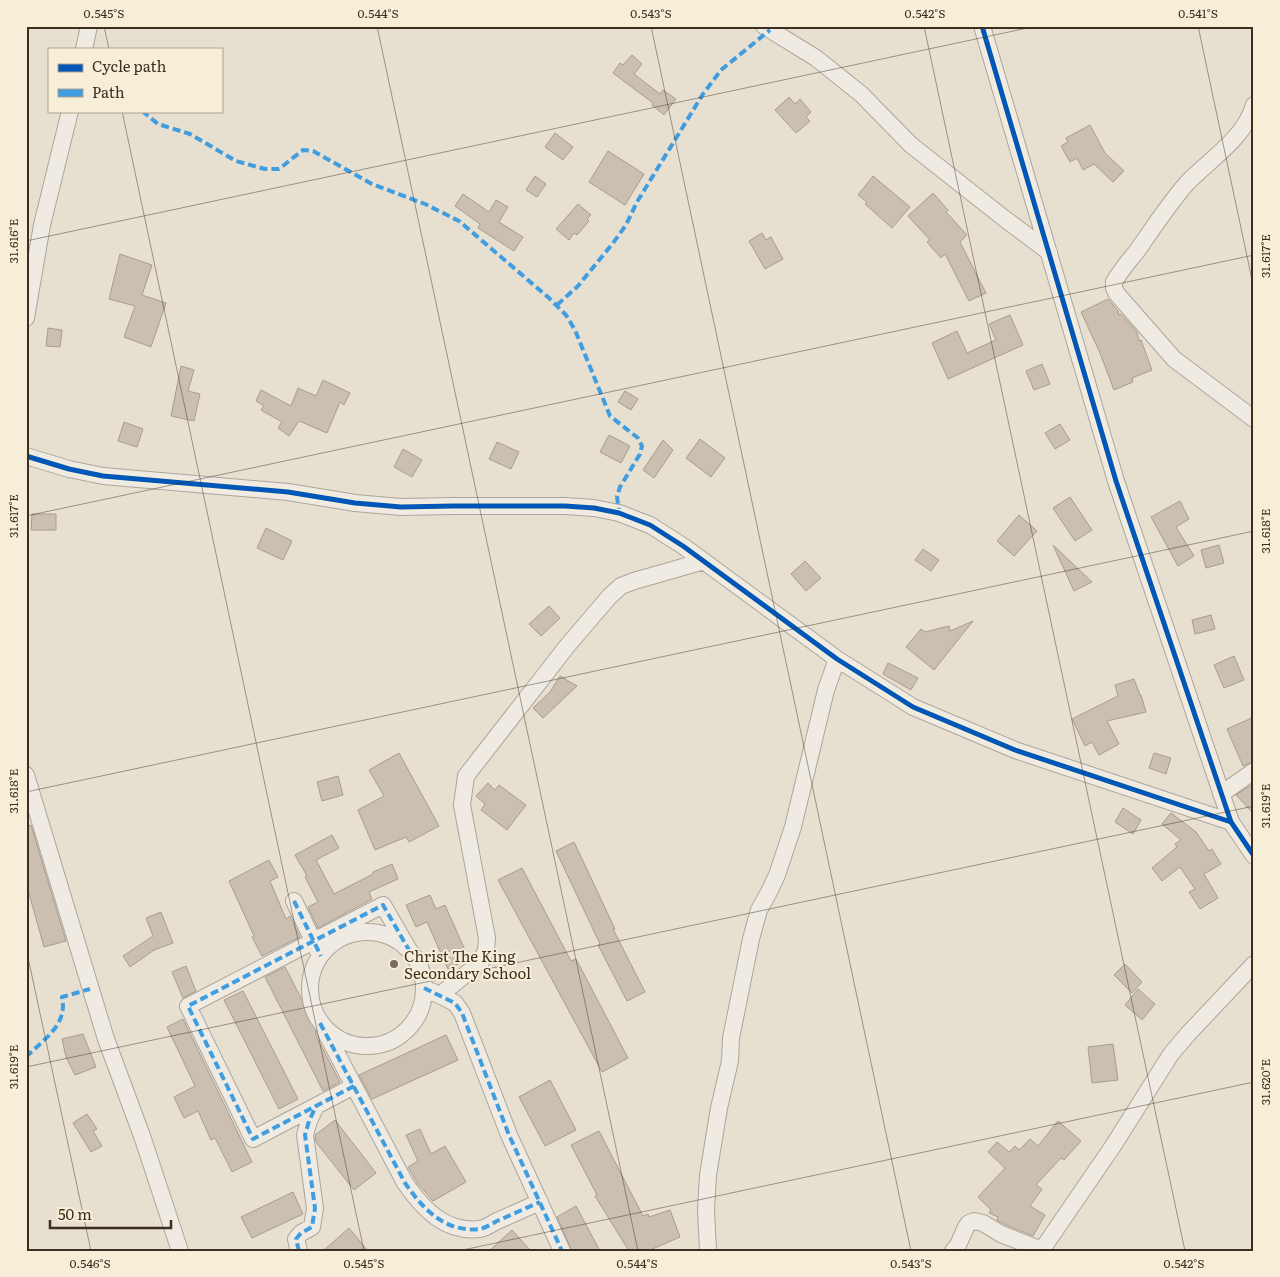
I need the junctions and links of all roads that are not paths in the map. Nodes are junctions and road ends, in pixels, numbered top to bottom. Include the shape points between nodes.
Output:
1 (89, 26) edge
2 (764, 26) edge
3 (982, 26) edge
4 (84, 48) edge
5 (1254, 106) edge
6 (70, 112) edge
7 (1049, 252) junction
8 (26, 318) edge
9 (1254, 419) edge
10 (26, 456) edge
11 (704, 561) junction
12 (837, 659) junction
13 (1254, 771) edge
14 (26, 775) edge
15 (1221, 794) junction
16 (1231, 822) junction
17 (1254, 856) edge
18 (294, 901) dead end
19 (313, 940) junction
20 (409, 950) junction
21 (321, 956) junction
22 (1254, 964) edge
23 (424, 988) junction
24 (440, 995) junction
25 (320, 1023) junction
26 (354, 1086) junction
27 (316, 1106) junction
28 (540, 1202) junction
29 (1041, 1250) edge
30 (180, 1251) edge
31 (299, 1251) edge
32 (562, 1251) edge
33 (708, 1251) edge
34 (953, 1251) edge

1 - 4 street
2 - 7 street via 816,58 861,94 911,145
3 - 7 street
5 - 9 street via 1244,126 1219,155 1165,209 1114,282 1114,288 1174,359
6 - 8 street via 42,225
7 - 15 street via 1116,481
10 - 11 street via 69,470 103,476 288,492 355,503 401,507 594,508 650,525
11 - 12 street
11 - 24 street via 621,586 562,652 466,776 462,805 487,938 486,950 482,962
12 - 16 street via 913,706 1015,750
12 - 33 street via 826,690 793,827 759,910 751,939 730,1038 730,1061 708,1175
13 - 15 street
14 - 30 street via 106,1039
15 - 16 street
16 - 17 street
18 - 19 street
19 - 20 street via 383,905
19 - 21 street
19 - 27 street via 188,1006 253,1139
20 - 21 street via 382,933 367,931 337,940
20 - 23 street via 418,963
21 - 25 street via 310,977 313,1008
22 - 29 street via 1171,1054 1113,1146
23 - 24 street
23 - 25 street via 421,1009 414,1023 390,1042 375,1047 344,1042
24 - 28 street via 455,1003 462,1014 509,1135
25 - 26 street
26 - 27 street
26 - 28 street via 405,1183 433,1217 450,1226 481,1229
27 - 31 street via 305,1135 315,1219 312,1227 296,1238
28 - 32 street
29 - 34 street via 974,1221 966,1227

